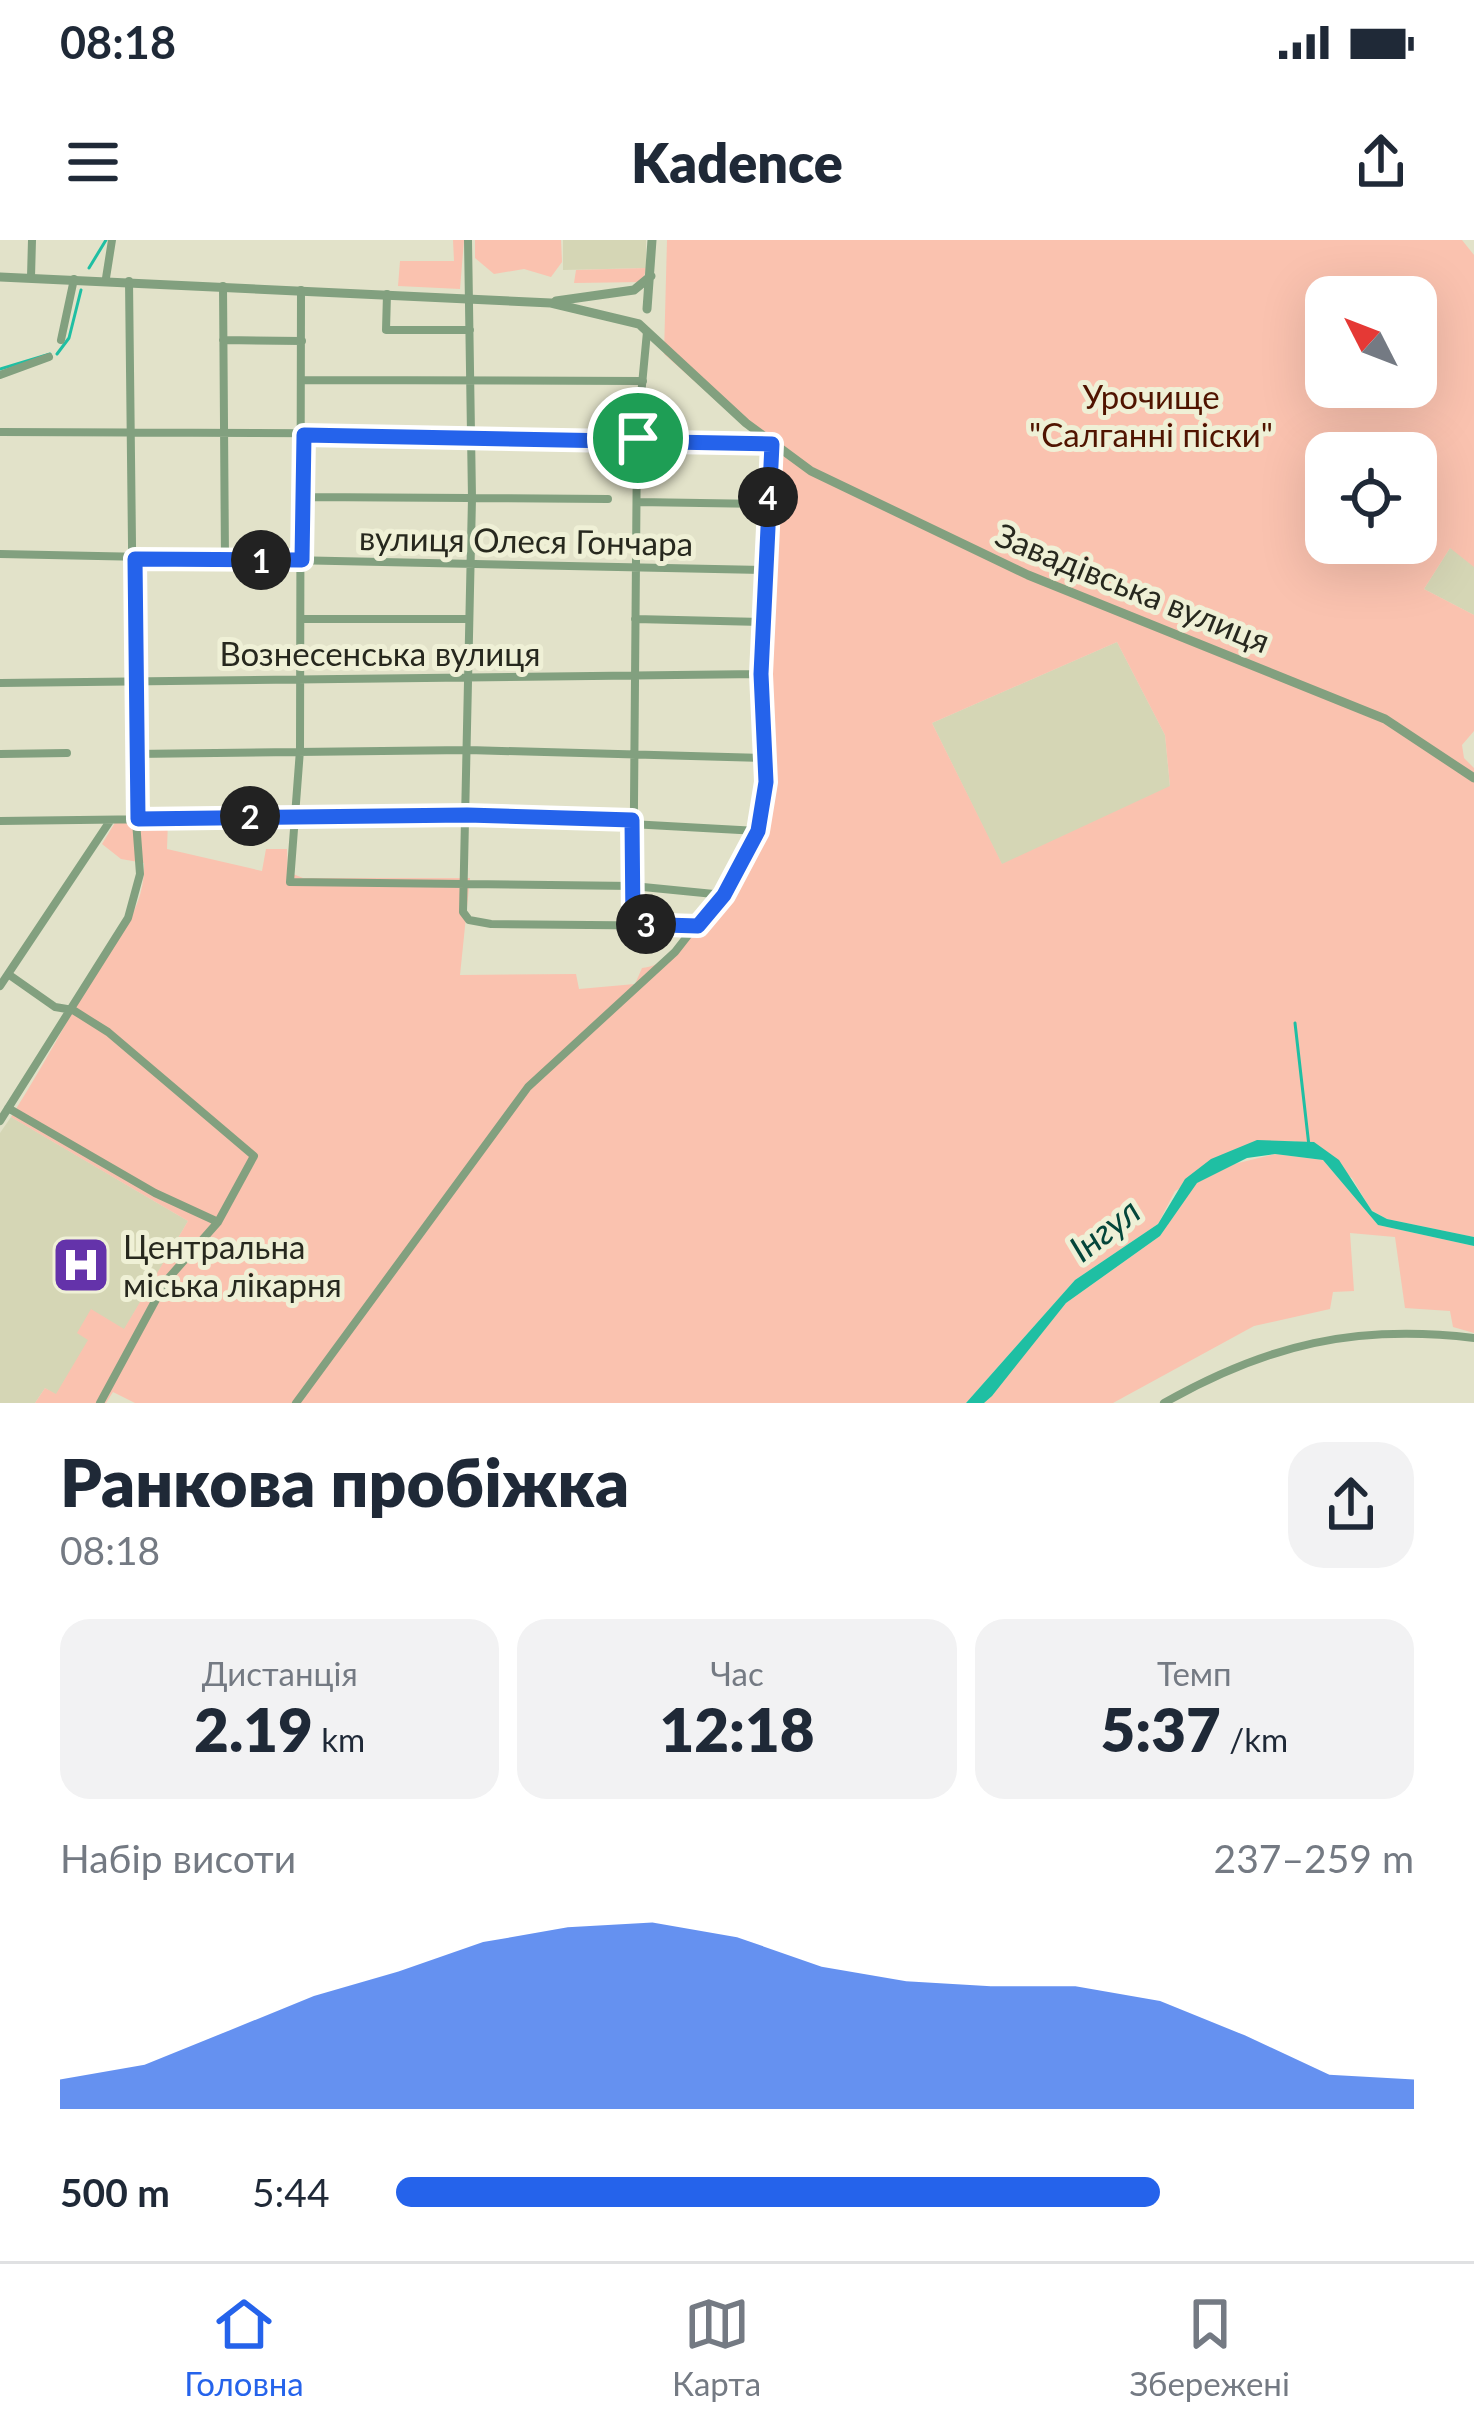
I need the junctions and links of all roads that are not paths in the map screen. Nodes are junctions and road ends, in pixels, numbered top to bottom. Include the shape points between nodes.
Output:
1 (32, 240) edge
2 (112, 240) edge
3 (468, 240) edge
4 (652, 240) edge
5 (650, 276) junction
6 (0, 277) edge
7 (31, 277) junction
8 (74, 277) junction
9 (106, 278) junction
10 (129, 279) junction
11 (223, 286) junction
12 (301, 289) junction
13 (634, 290) junction
14 (387, 294) junction
15 (571, 297) junction
16 (467, 298) junction
17 (551, 303) junction
18 (646, 309) junction
19 (577, 310) junction
20 (631, 323) junction
21 (470, 330) junction
22 (647, 330) junction
23 (61, 340) dead end
24 (223, 340) junction
25 (302, 341) junction
26 (49, 356) dead end
27 (0, 375) edge
28 (303, 380) junction
29 (644, 381) junction
30 (471, 382) junction
31 (0, 432) edge
32 (471, 434) junction
33 (134, 435) junction
34 (304, 435) junction
35 (223, 436) junction
36 (638, 438) junction
37 (772, 444) junction
38 (303, 497) junction
39 (472, 498) junction
40 (608, 500) dead end
41 (637, 502) junction
42 (767, 504) junction
43 (0, 554) edge
44 (135, 559) junction
45 (225, 560) junction
46 (302, 560) junction
47 (471, 562) junction
48 (635, 564) junction
49 (763, 570) junction
50 (301, 619) junction
51 (469, 619) junction
52 (635, 619) junction
53 (762, 622) junction
54 (761, 674) junction
55 (636, 675) junction
56 (467, 676) junction
57 (299, 677) junction
58 (134, 678) junction
59 (0, 683) edge
60 (300, 750) junction
61 (468, 750) junction
62 (68, 753) dead end
63 (633, 753) junction
64 (0, 754) edge
65 (134, 754) junction
66 (765, 758) junction
67 (1474, 778) edge
68 (297, 814) junction
69 (467, 815) junction
70 (138, 819) junction
71 (111, 820) junction
72 (632, 820) junction
73 (0, 821) edge
74 (758, 831) junction
75 (465, 884) junction
76 (633, 886) junction
77 (724, 895) junction
78 (633, 924) junction
79 (698, 926) junction
80 (8, 974) junction
81 (0, 986) edge
82 (73, 1010) junction
83 (8, 1108) junction
84 (0, 1121) edge
85 (218, 1222) junction
86 (1474, 1338) edge
87 (100, 1403) edge
88 (296, 1403) edge
89 (1164, 1403) edge

1 - 7 street
2 - 9 street
3 - 16 street
4 - 5 street
5 - 13 street
5 - 18 street
6 - 7 street
7 - 8 street
8 - 9 street
8 - 23 street
9 - 10 street
10 - 11 street
10 - 33 street
11 - 12 street
11 - 24 street
12 - 14 street
12 - 25 street
13 - 15 street
13 - 18 street
14 - 16 street
14 - 21 street via 386,330
15 - 17 street
15 - 19 street
16 - 17 street
16 - 21 street
17 - 19 street, Завадівська вулиця
18 - 20 street
18 - 22 street
19 - 20 street, Завадівська вулиця
20 - 22 street, Завадівська вулиця
21 - 30 street
22 - 29 street
22 - 37 street, Завадівська вулиця
24 - 25 street
24 - 35 street
25 - 28 street
26 - 27 street
28 - 30 street
28 - 34 street
29 - 30 street
29 - 36 street
30 - 32 street
31 - 33 street
32 - 34 street
32 - 36 street
32 - 39 street
33 - 35 street
33 - 44 street
34 - 35 street
34 - 38 street
35 - 45 street
36 - 37 street
36 - 41 street
37 - 42 street
37 - 67 street, Завадівська вулиця via 811,471 1028,575 1384,718
38 - 39 street
38 - 46 street
39 - 40 street
39 - 47 street
41 - 42 street
41 - 48 street
42 - 49 street
43 - 44 street, вулиця Олеся Гончара
44 - 45 street, вулиця Олеся Гончара
44 - 58 street
45 - 46 street, вулиця Олеся Гончара
46 - 47 street, вулиця Олеся Гончара
46 - 50 street
47 - 48 street, вулиця Олеся Гончара
47 - 51 street
48 - 49 street, вулиця Олеся Гончара
48 - 52 street
49 - 53 street
50 - 51 street
50 - 57 street
51 - 56 street
52 - 53 street
52 - 55 street
53 - 54 street
54 - 55 street, Вознесенська вулиця
54 - 66 street
55 - 56 street, Вознесенська вулиця
55 - 63 street
56 - 57 street, Вознесенська вулиця
56 - 61 street
57 - 58 street, Вознесенська вулиця
57 - 60 street
58 - 59 street, Вознесенська вулиця
58 - 65 street
60 - 61 street
60 - 65 street
60 - 68 street
61 - 63 street
61 - 69 street
62 - 64 street
63 - 66 street
63 - 72 street
65 - 70 street
66 - 74 street
68 - 69 street
68 - 70 street
68 - 75 street via 290,882
69 - 72 street
69 - 75 street
70 - 71 street
70 - 82 street via 140,874 128,918
71 - 73 street
71 - 80 street
72 - 74 street
72 - 76 street
74 - 77 street
75 - 76 street
75 - 78 street via 469,920
76 - 77 street
76 - 78 street
77 - 79 street
78 - 79 street
79 - 88 street via 528,1087
80 - 81 street
80 - 82 street via 55,1007
82 - 83 street
82 - 85 street via 254,1156
83 - 84 street
83 - 85 street
85 - 87 street via 166,1281
86 - 89 street via 1392,1330 1322,1340 1273,1352

